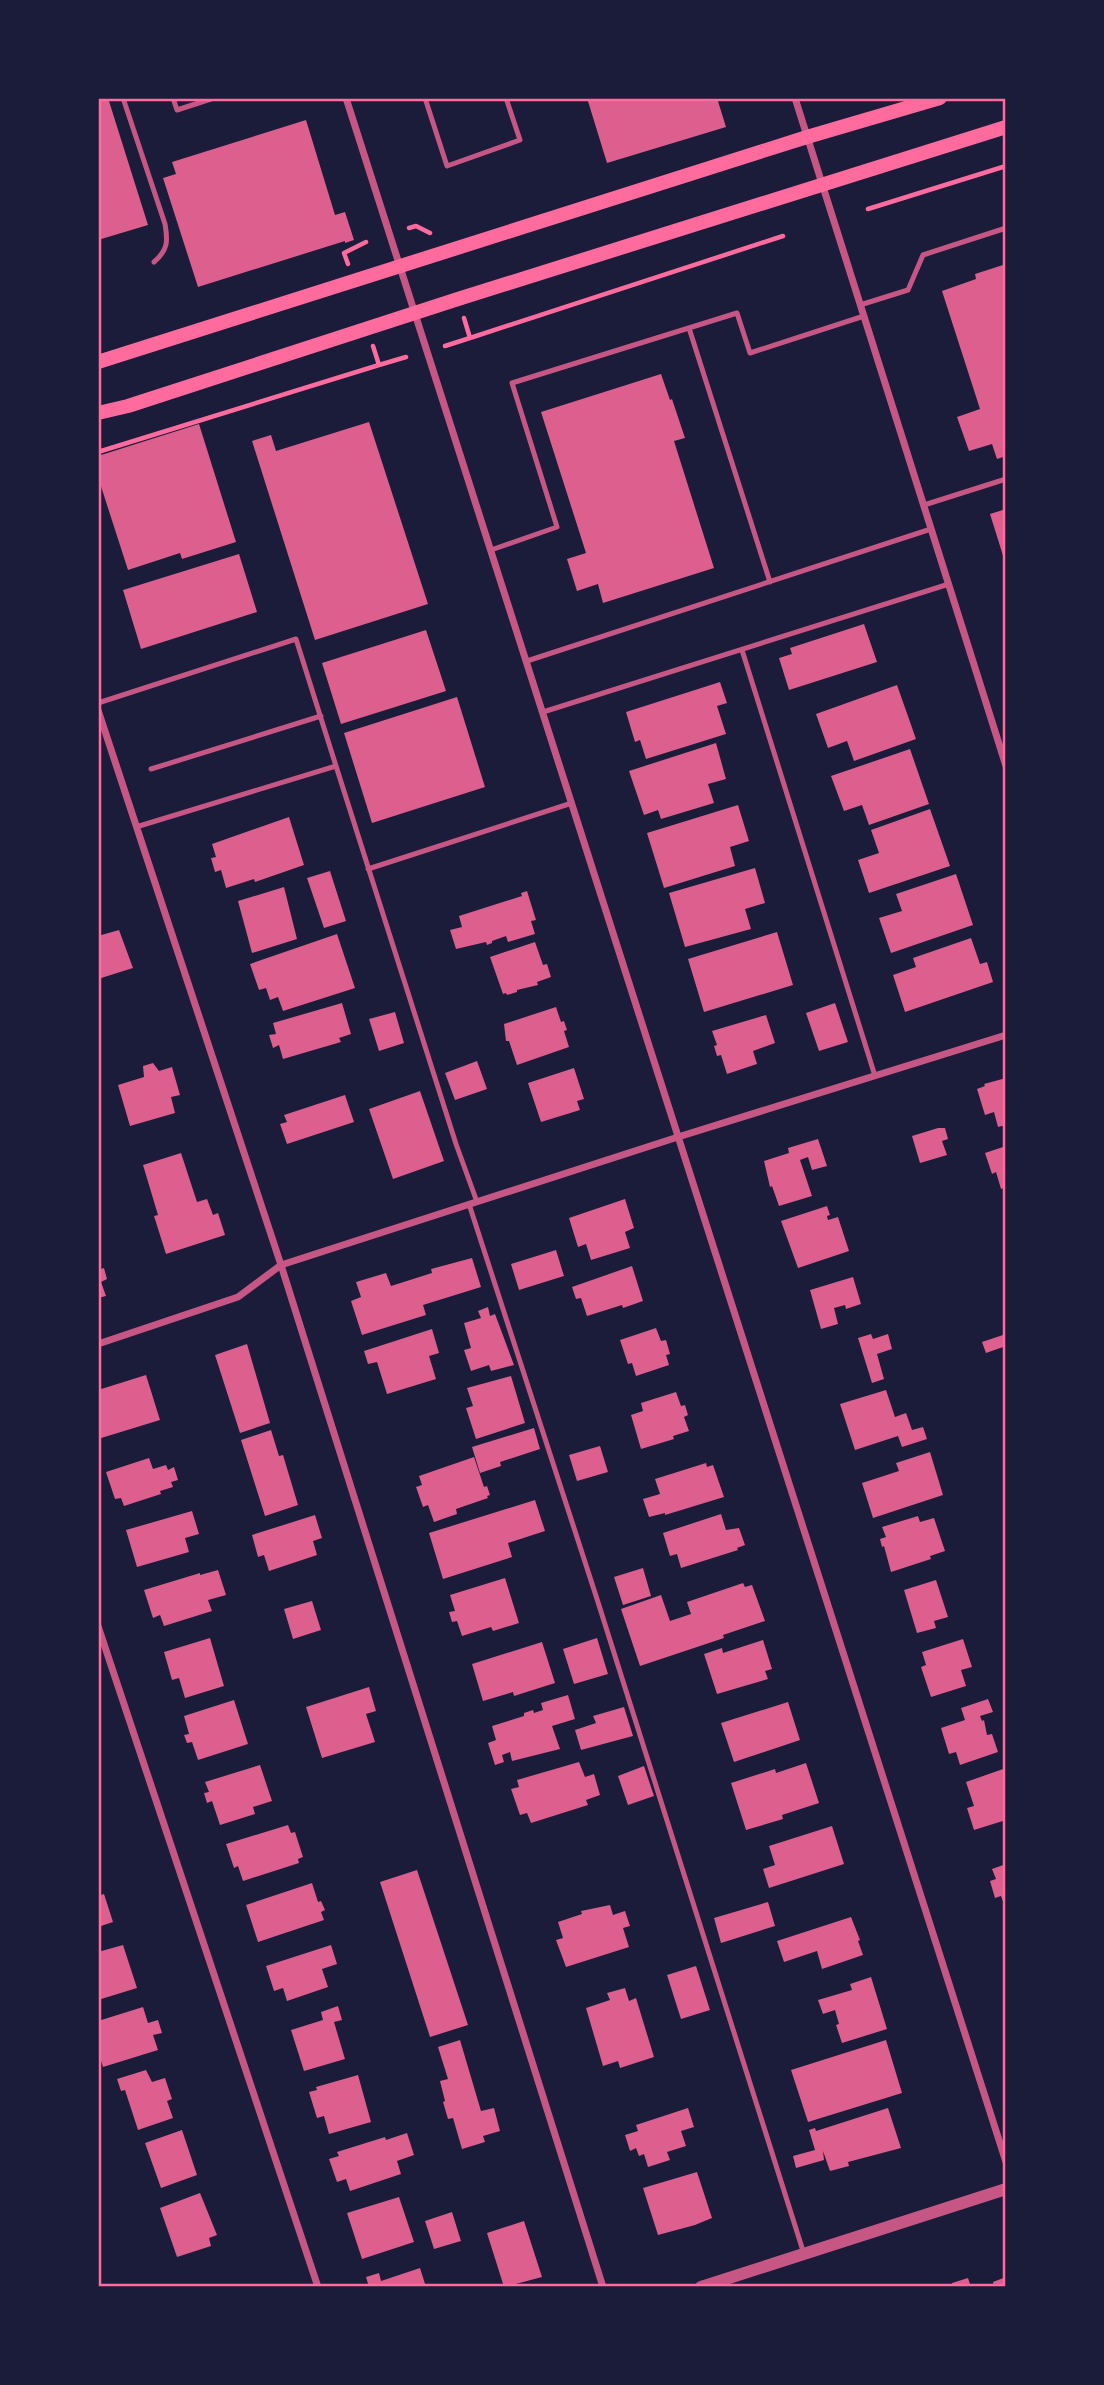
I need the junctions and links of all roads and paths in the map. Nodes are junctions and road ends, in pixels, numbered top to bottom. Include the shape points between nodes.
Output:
1 (123, 98) edge
2 (173, 98) edge
3 (214, 98) edge
4 (346, 98) edge
5 (425, 98) edge
6 (506, 98) edge
7 (795, 98) edge
8 (940, 98) edge
9 (1006, 127) edge
10 (807, 137) junction
11 (1006, 166) edge
12 (822, 184) junction
13 (868, 209) dead end
14 (409, 228) dead end
15 (1006, 228) edge
16 (783, 236) dead end
17 (439, 238) dead end
18 (366, 242) dead end
19 (154, 262) dead end
20 (400, 266) junction
21 (349, 268) dead end
22 (860, 305) junction
23 (415, 313) junction
24 (864, 316) junction
25 (464, 317) dead end
26 (689, 328) junction
27 (470, 338) junction
28 (372, 344) dead end
29 (445, 346) dead end
30 (406, 357) dead end
31 (98, 362) edge
32 (379, 365) junction
33 (98, 413) edge
34 (98, 452) edge
35 (1006, 479) edge
36 (924, 505) junction
37 (931, 529) junction
38 (491, 550) junction
39 (770, 582) junction
40 (949, 584) junction
41 (741, 650) junction
42 (527, 661) junction
43 (98, 703) edge
44 (98, 710) edge
45 (543, 712) junction
46 (321, 716) junction
47 (1003, 744) edge
48 (336, 765) junction
49 (1006, 766) edge
50 (151, 769) dead end
51 (572, 803) junction
52 (136, 827) junction
53 (369, 869) junction
54 (1006, 1035) edge
55 (874, 1076) junction
56 (678, 1137) junction
57 (473, 1203) junction
58 (281, 1265) junction
59 (98, 1344) edge
60 (98, 1626) edge
61 (1006, 2162) edge
62 (1006, 2189) edge
63 (804, 2254) junction
64 (318, 2287) edge
65 (603, 2287) edge
66 (701, 2287) edge

1 - 19 lane via 168,242
2 - 3 lane via 177,110
4 - 20 street
5 - 6 lane via 447,166 520,140
7 - 10 street
8 - 10 main road
9 - 12 main road
10 - 12 street
10 - 20 main road
11 - 13 path
12 - 22 street
12 - 23 main road
14 - 17 path via 416,226
15 - 22 lane via 923,255 908,290
16 - 27 path
18 - 21 path via 344,253
20 - 23 street
20 - 31 main road
22 - 24 street
23 - 33 main road
23 - 38 street
24 - 26 lane via 750,352 737,313
24 - 36 street
25 - 27 path
26 - 38 lane via 512,383 557,527
26 - 39 lane
27 - 29 path
28 - 32 path
30 - 32 path
32 - 34 path
35 - 36 lane
36 - 37 street
37 - 39 lane
37 - 40 street
38 - 42 street
39 - 42 lane
40 - 41 lane
40 - 47 street
41 - 45 lane
41 - 55 lane
42 - 45 street
43 - 46 lane via 296,639
44 - 52 street
45 - 51 street
46 - 48 lane
46 - 50 lane
47 - 49 street
48 - 52 lane
48 - 53 lane
51 - 53 lane
51 - 56 street
52 - 58 street
53 - 57 lane
54 - 55 street
55 - 56 street
56 - 57 street
56 - 61 street
57 - 58 street
57 - 63 lane
58 - 59 street via 238,1297
58 - 65 street
60 - 64 street
62 - 63 street
63 - 66 street

